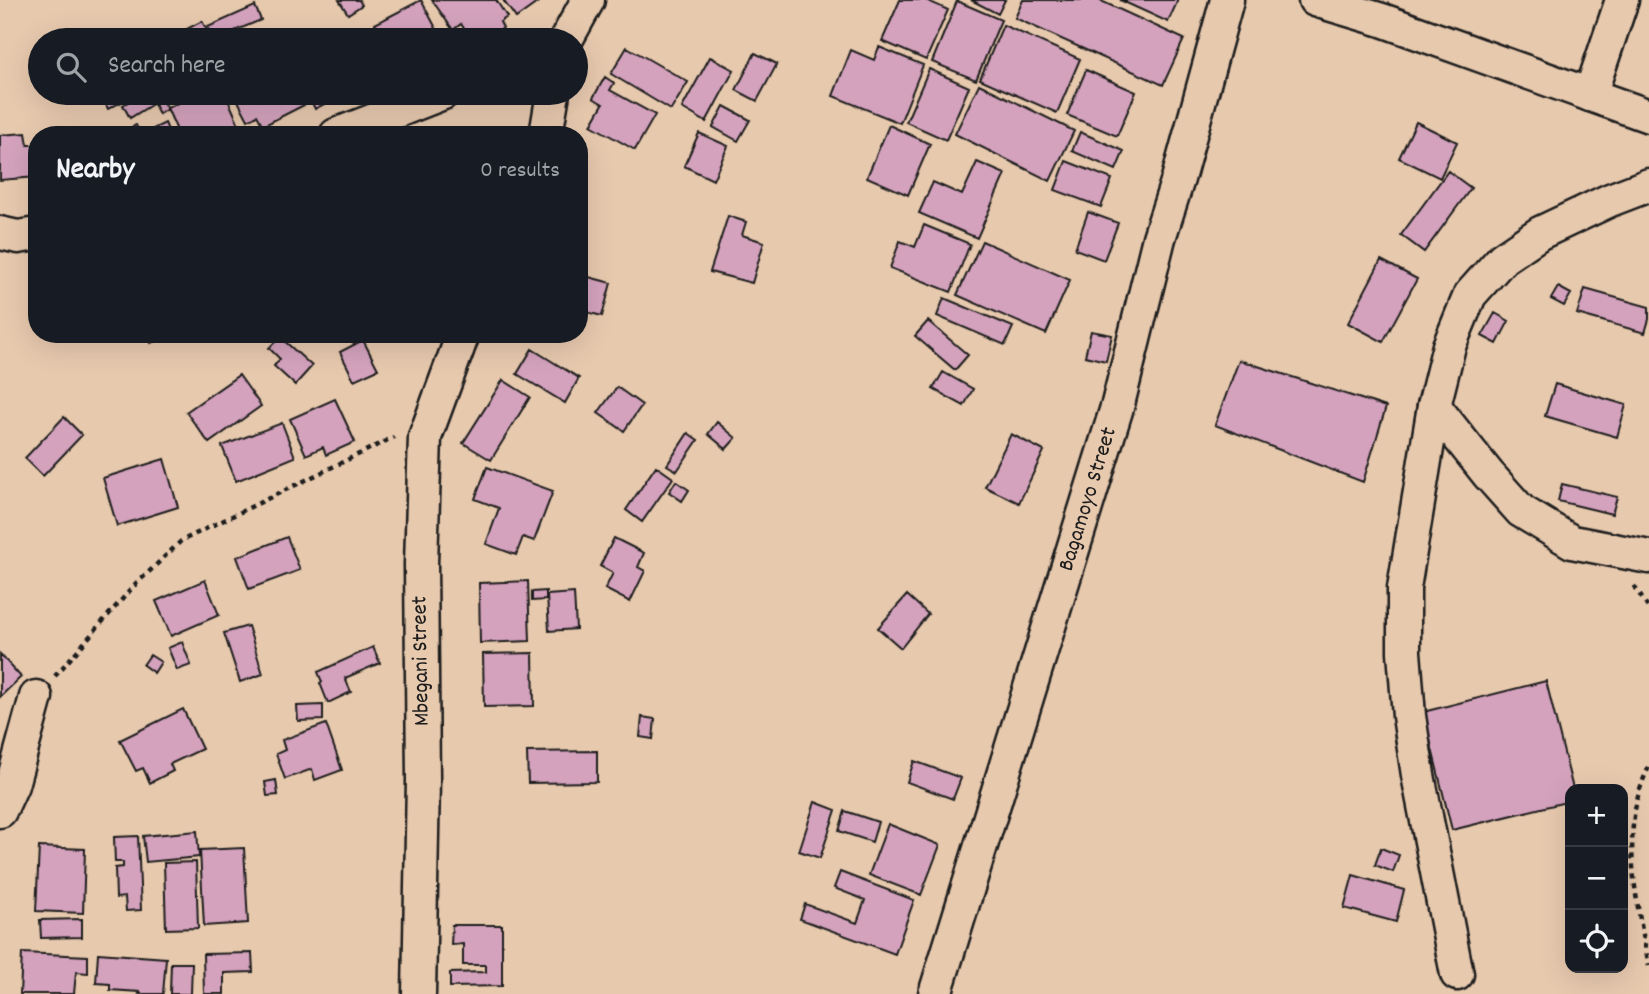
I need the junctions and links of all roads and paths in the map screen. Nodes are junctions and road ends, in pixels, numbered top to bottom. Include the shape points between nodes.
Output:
1 (588, 0) edge
2 (1227, 0) edge
3 (1315, 0) edge
4 (1622, 0) edge
5 (573, 28) edge
6 (1590, 95) junction
7 (412, 105) edge
8 (550, 105) edge
9 (1649, 116) edge
10 (359, 126) edge
11 (547, 126) edge
12 (1649, 185) edge
13 (0, 233) edge
14 (28, 235) edge
15 (460, 343) edge
16 (1434, 406) junction
17 (432, 419) junction
18 (1649, 557) edge
19 (36, 697) joint
20 (1649, 767) edge
21 (0, 811) edge
22 (1649, 966) edge
23 (1457, 974) dead end
24 (419, 994) edge
25 (934, 994) edge

1 - 5 street
2 - 25 street, Bagamoyo Street via 1159,238 1118,404
3 - 6 street
4 - 6 street
6 - 9 street
7 - 10 street
8 - 11 street
12 - 16 street via 1541,233 1503,258 1469,295 1448,346
13 - 14 street
15 - 17 street, Mbegani Street
16 - 18 street via 1488,474 1540,524 1572,542
16 - 23 street via 1404,588 1404,652 1416,763
17 - 19 path via 181,541 132,588
17 - 24 street, Mbegani Street via 425,437 421,564
19 - 21 street via 12,785
20 - 22 path via 1637,797 1633,840 1637,904

